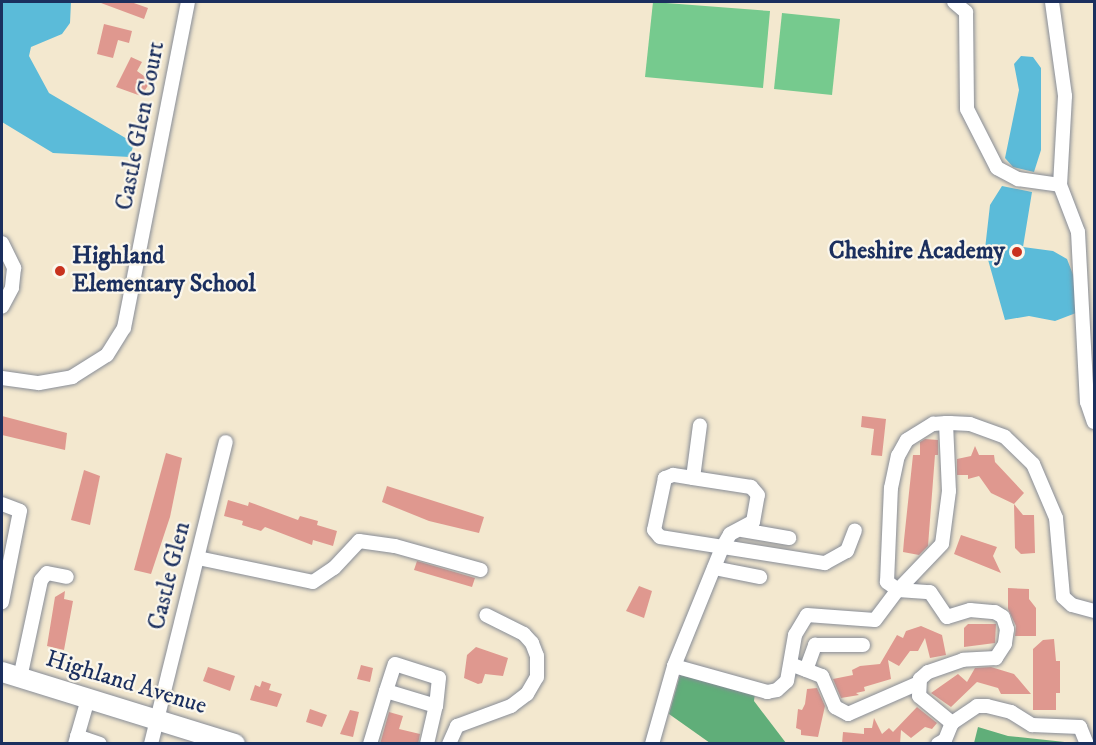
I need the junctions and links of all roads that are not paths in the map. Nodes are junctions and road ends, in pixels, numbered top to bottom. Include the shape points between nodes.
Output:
1 (188, 2) edge
2 (954, 2) edge
3 (1052, 2) edge
4 (1060, 185) junction
5 (2, 243) edge
6 (2, 307) edge
7 (2, 378) edge
8 (1095, 422) edge
9 (946, 423) junction
10 (700, 425) dead end
11 (226, 442) dead end
12 (693, 478) junction
13 (2, 504) edge
14 (742, 530) junction
15 (855, 530) dead end
16 (789, 538) dead end
17 (722, 548) junction
18 (198, 558) junction
19 (714, 568) junction
20 (481, 570) dead end
21 (68, 577) dead end
22 (760, 577) dead end
23 (898, 590) junction
24 (2, 602) edge
25 (1095, 611) edge
26 (486, 615) dead end
27 (863, 645) dead end
28 (674, 666) junction
29 (799, 667) junction
30 (11, 675) edge
31 (919, 683) junction
32 (386, 691) junction
33 (88, 699) junction
34 (436, 706) junction
35 (158, 720) junction
36 (952, 723) junction
37 (76, 740) edge
38 (100, 744) edge
39 (151, 744) edge
40 (235, 744) edge
41 (370, 744) edge
42 (427, 744) edge
43 (449, 744) edge
44 (652, 744) edge
45 (938, 744) edge
46 (1087, 744) edge

1 - 7 street, Castle Glen Court via 124,328 107,355 72,377 39,383
2 - 4 street via 966,12 967,109 997,168 1018,179
3 - 4 street via 1065,96
4 - 8 street via 1078,232 1087,402
5 - 6 street via 14,268 12,288
9 - 23 street via 949,490 945,534 932,558
9 - 23 street via 919,430 898,456 885,556 887,582
9 - 25 street via 989,428 1005,436 1032,464 1056,518 1057,559 1064,597 1071,605
10 - 12 street
11 - 18 street, Castle Glen
12 - 14 street via 751,487 759,495 753,522
12 - 17 street via 673,474 665,478 654,530 660,537
13 - 24 street via 20,511
14 - 16 street
14 - 17 street via 730,534
15 - 17 street via 848,551 825,563
17 - 19 street
18 - 20 street via 313,582 334,568 359,541 395,546
18 - 35 street, Castle Glen
19 - 22 street
19 - 28 street
21 - 30 street via 47,573 41,580
23 - 29 street via 875,620 807,615 795,635
23 - 31 street via 930,592 947,617 970,610 995,612 1003,617 1007,629 1003,651 996,658 941,664
26 - 43 street via 524,634 532,643 537,656 537,677 527,694 511,706 457,726
27 - 29 street via 815,645
28 - 29 street via 767,692 777,690
28 - 44 street
29 - 31 street via 822,676 835,707 848,714
30 - 33 highway, Highland Avenue
31 - 36 street via 919,696
32 - 34 street
32 - 34 street via 395,664 439,678
32 - 41 street
33 - 35 highway, Highland Avenue
33 - 37 street
34 - 42 street
35 - 39 street, Castle Glen
35 - 40 highway, Highland Avenue
36 - 45 street via 945,740
36 - 46 street via 977,706 987,706 1011,712 1032,725 1080,728
37 - 38 street

